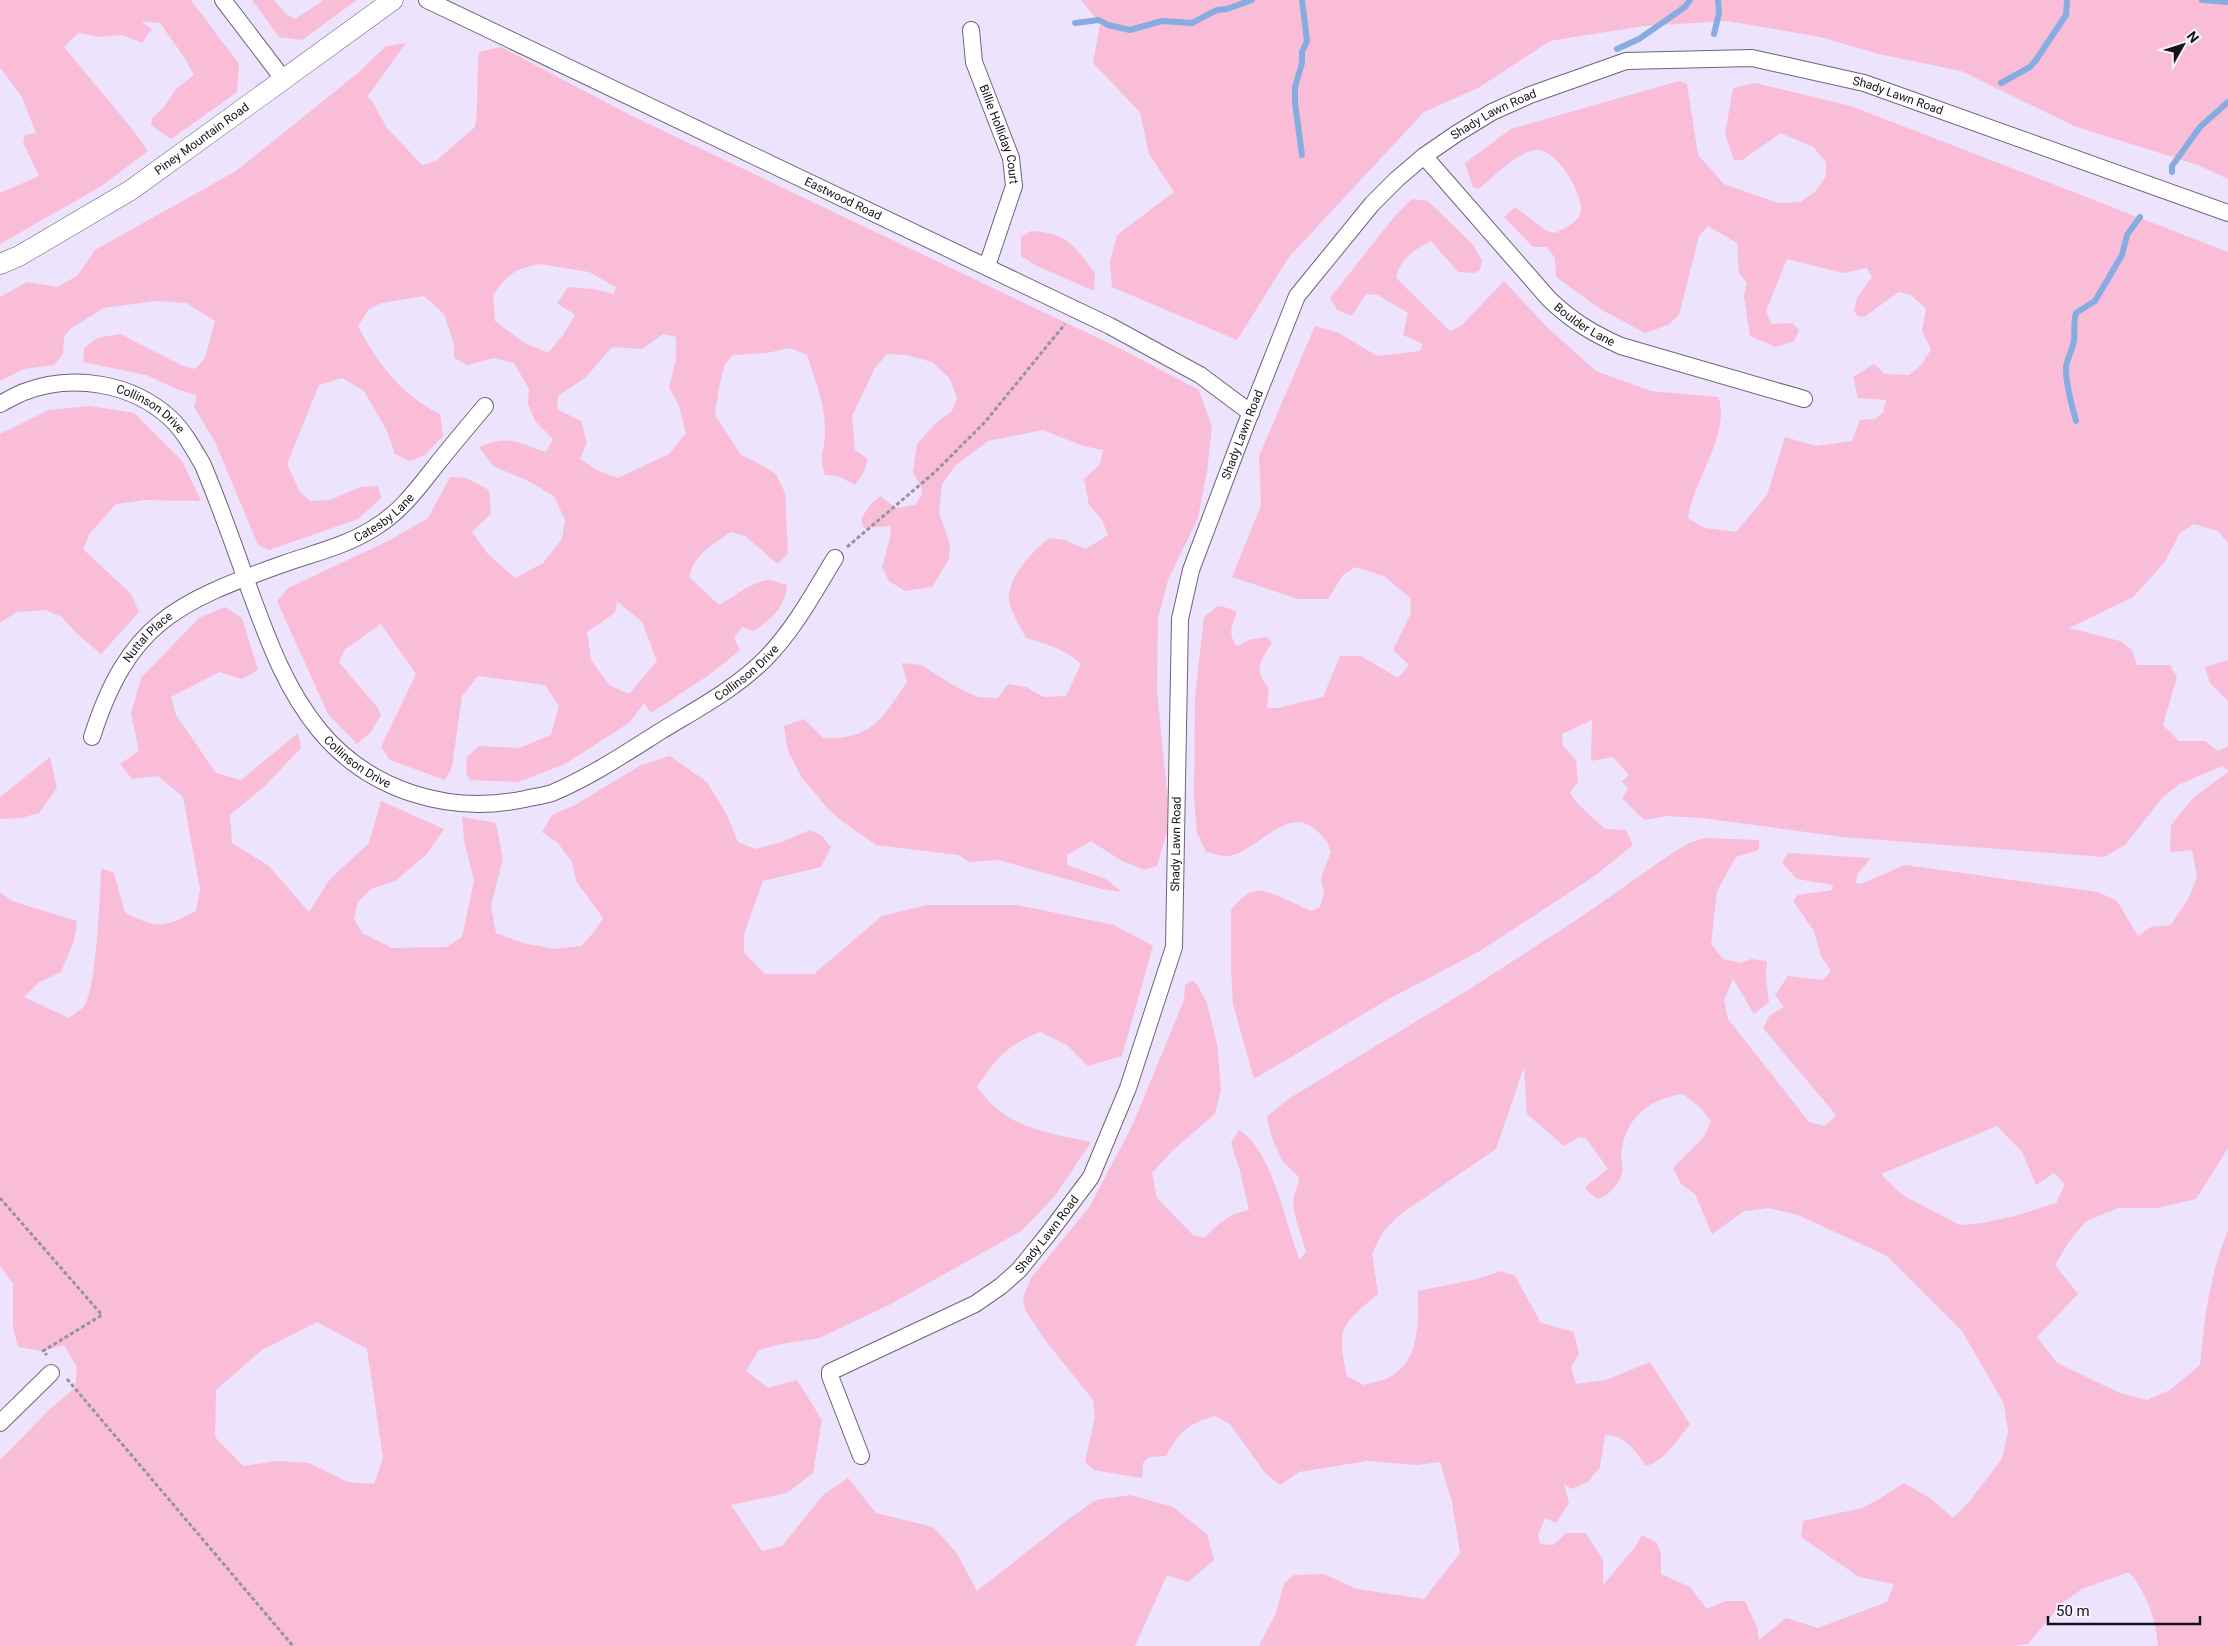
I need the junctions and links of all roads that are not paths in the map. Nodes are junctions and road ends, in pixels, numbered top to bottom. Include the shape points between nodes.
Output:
1 (223, 0) edge
2 (393, 0) edge
3 (427, 0) edge
4 (971, 30) dead end
5 (284, 80) junction
6 (1424, 156) junction
7 (2228, 213) edge
8 (0, 264) edge
9 (987, 266) junction
10 (1804, 400) dead end
11 (0, 404) edge
12 (485, 406) dead end
13 (1251, 413) junction
14 (835, 558) road end
15 (246, 579) junction
16 (92, 737) dead end
17 (54, 1368) road end
18 (0, 1423) edge
19 (861, 1456) dead end

1 - 5 street
2 - 5 street, Piney Mountain Road
3 - 9 street, Eastwood Road
4 - 9 street, Billie Holliday Court via 974,62 1011,158 1014,186
5 - 8 street, Piney Mountain Road via 131,190
6 - 7 street, Shady Lawn Road via 1492,112 1626,61 1752,58 1864,83
6 - 10 street, Boulder Lane via 1543,293 1571,320 1621,346
6 - 13 street, Shady Lawn Road via 1372,204 1298,296
9 - 13 street, Eastwood Road via 1200,375
11 - 15 street, Collinson Drive via 46,385 70,382 119,389 148,402 170,418 203,465
12 - 15 street, Catesby Lane via 414,495 375,528 349,542
13 - 19 street, Shady Lawn Road via 1191,570 1180,619 1174,947 1128,1088 1091,1176 1049,1233 1004,1284 975,1304 830,1372
14 - 15 street, Collinson Drive via 784,638 748,675 588,774 550,793 499,805 455,803 408,793 372,775 345,756 300,704 282,672
15 - 16 street, Nuttal Place via 186,605 151,628 136,644 111,685
17 - 18 street

